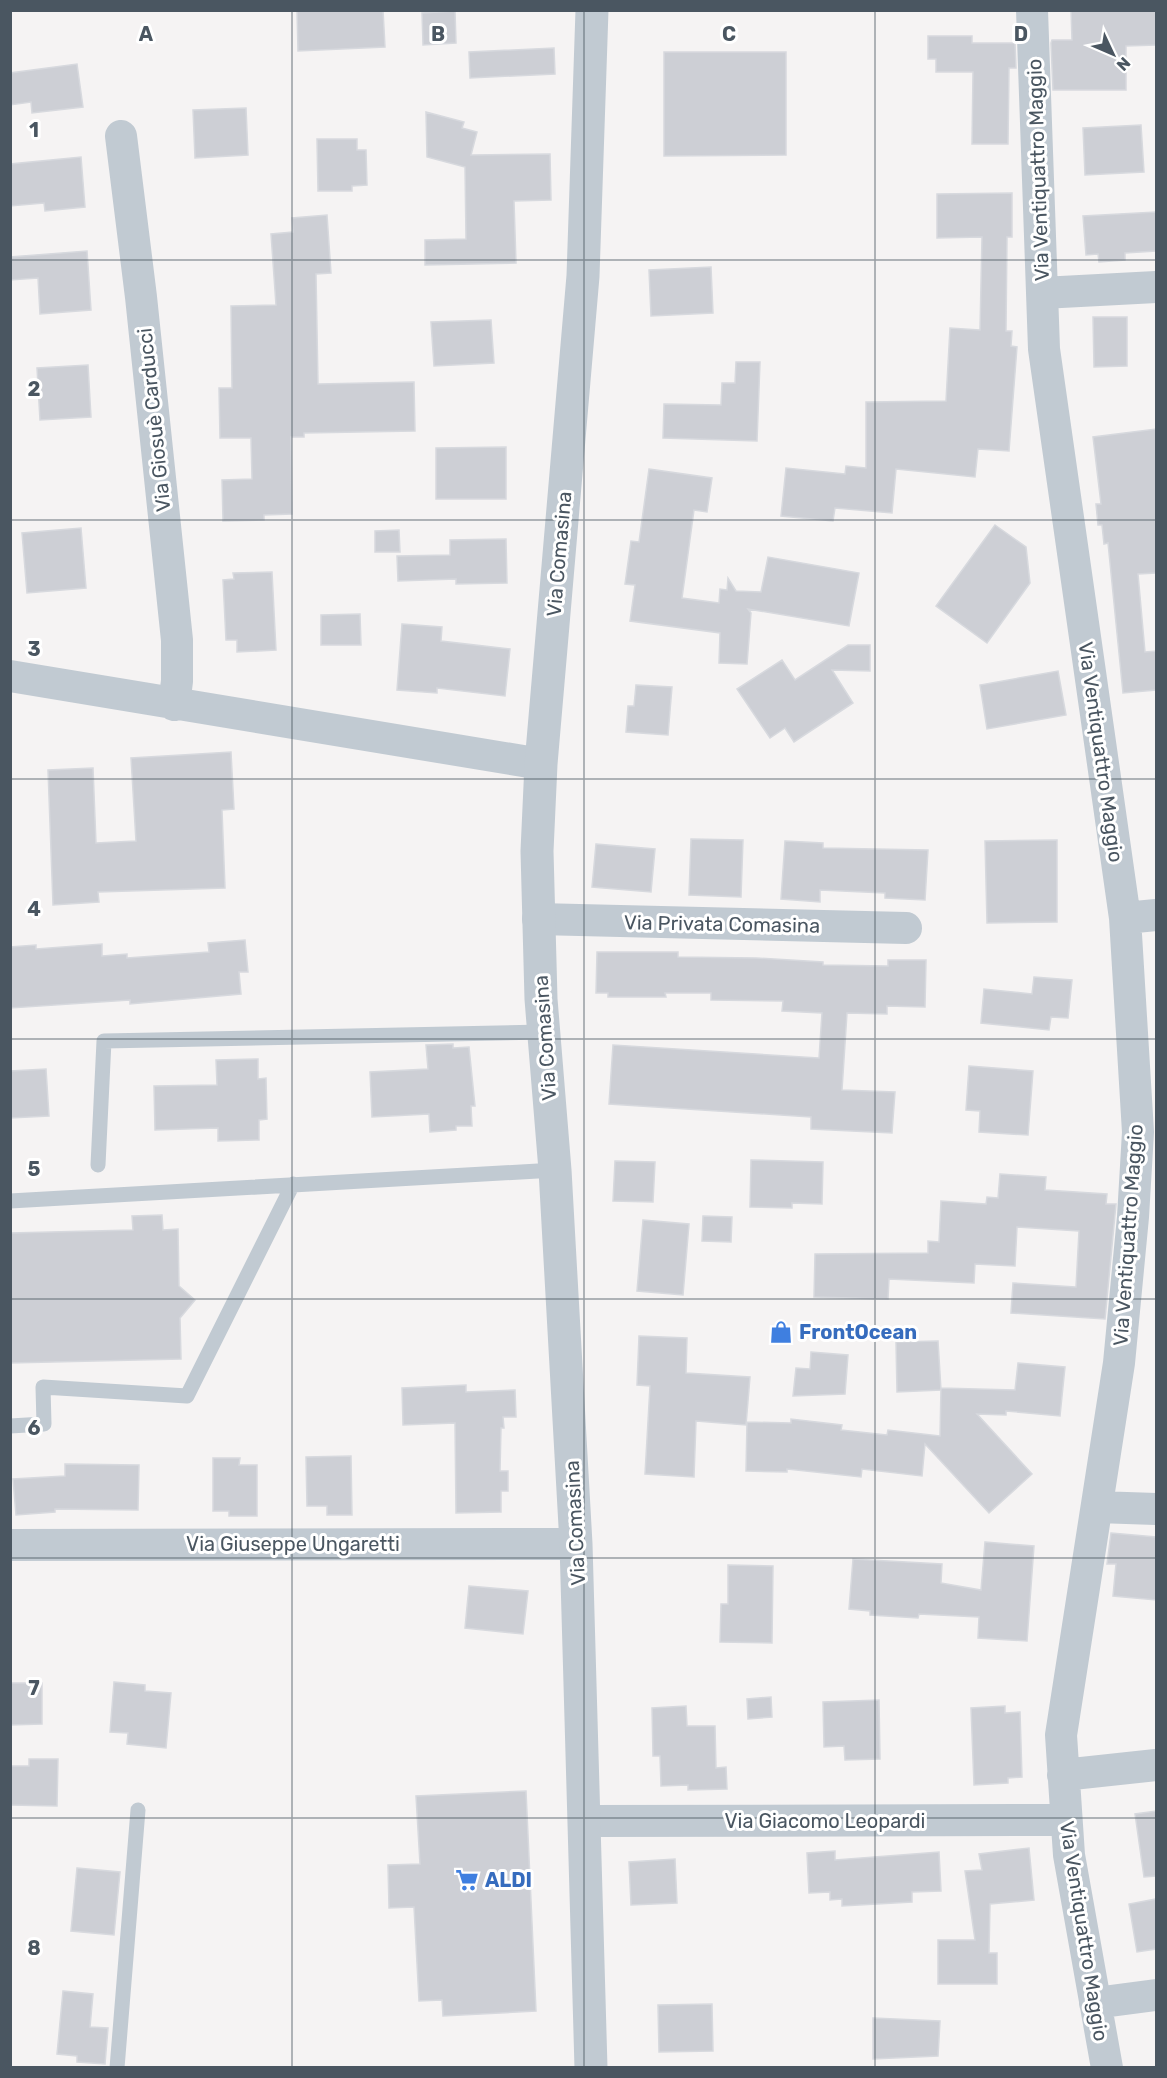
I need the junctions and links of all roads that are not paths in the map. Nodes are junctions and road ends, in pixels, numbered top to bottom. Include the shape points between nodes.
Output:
1 (592, 10) edge
2 (1032, 10) edge
3 (121, 136) dead end
4 (1156, 287) edge
5 (1042, 293) junction
6 (10, 676) edge
7 (174, 705) junction
8 (541, 764) junction
9 (1156, 915) edge
10 (1125, 918) junction
11 (538, 919) junction
12 (906, 928) dead end
13 (543, 1032) junction
14 (98, 1165) dead end
15 (555, 1170) junction
16 (293, 1185) junction
17 (10, 1201) edge
18 (1145, 1217) edge
19 (10, 1426) edge
20 (1098, 1507) junction
21 (1156, 1509) edge
22 (576, 1544) junction
23 (10, 1545) edge
24 (1156, 1765) edge
25 (1063, 1775) junction
26 (138, 1810) dead end
27 (1065, 1820) junction
28 (585, 1821) junction
29 (1156, 1995) edge
30 (1095, 2004) junction
31 (117, 2067) edge
32 (591, 2067) edge
33 (1107, 2067) edge

1 - 8 street, Via Comasina via 583,276
2 - 5 street, Via Ventiquattro Maggio
3 - 7 street, Via Giosuè Carducci via 177,640
4 - 5 street, Via Ventiquattro Maggio
5 - 10 street, Via Ventiquattro Maggio via 1047,371
6 - 7 street
7 - 8 street
8 - 11 street, Via Comasina
9 - 10 street
10 - 18 street, Via Ventiquattro Maggio
11 - 12 street, Via Privata Comasina
11 - 13 street, Via Comasina
13 - 14 lane via 104,1041
13 - 15 street, Via Comasina
15 - 16 lane
15 - 22 street, Via Comasina
16 - 17 lane
16 - 19 lane via 187,1396 42,1388 44,1424
18 - 20 street, Via Ventiquattro Maggio
20 - 21 street
20 - 25 street, Via Ventiquattro Maggio via 1061,1735
22 - 23 street, Via Giuseppe Ungaretti
22 - 28 street, Via Comasina
24 - 25 street
25 - 27 street, Via Ventiquattro Maggio
26 - 31 lane
27 - 28 street, Via Giacomo Leopardi
27 - 30 street, Via Ventiquattro Maggio
28 - 32 street, Via Comasina
29 - 30 street
30 - 33 street, Via Ventiquattro Maggio

